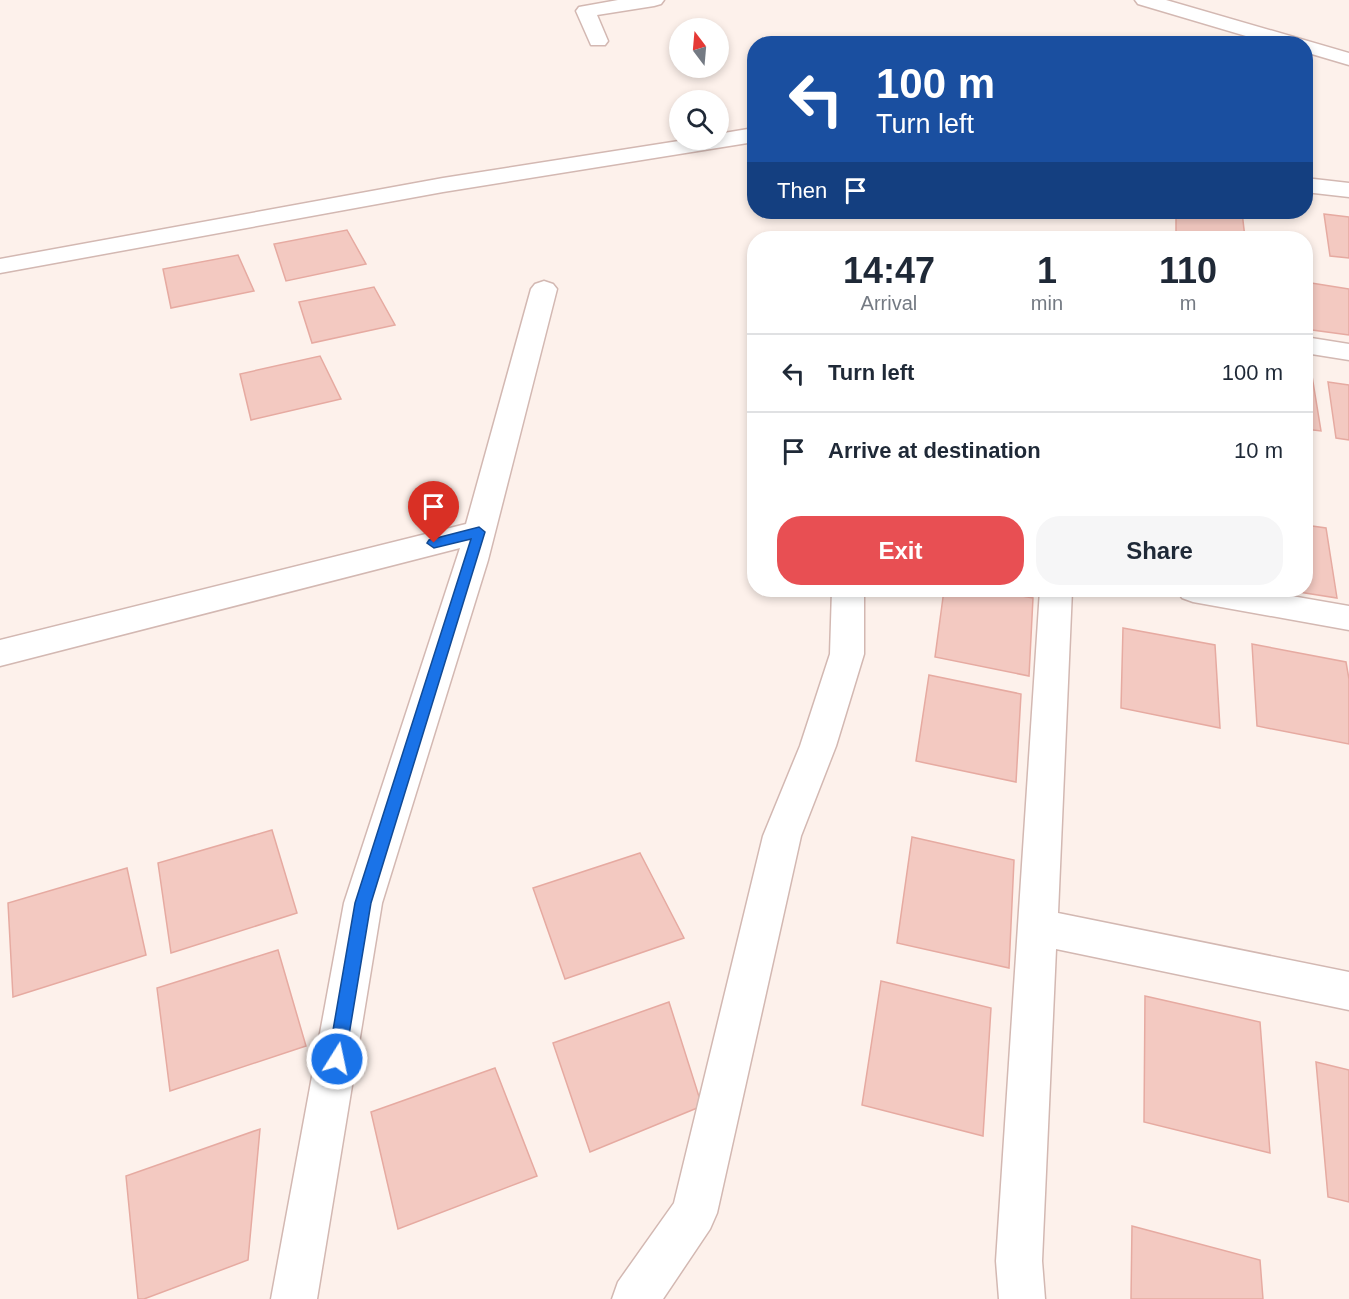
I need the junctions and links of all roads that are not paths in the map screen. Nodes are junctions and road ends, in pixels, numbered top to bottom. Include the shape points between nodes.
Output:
1 (654, 0) edge
2 (1145, 0) edge
3 (1269, 36) edge
4 (598, 41) dead end
5 (1313, 48) edge
6 (1349, 59) edge
7 (747, 136) edge
8 (1313, 186) edge
9 (1349, 190) edge
10 (0, 266) edge
11 (544, 289) dead end
12 (1313, 346) edge
13 (1349, 351) edge
14 (479, 532) junction
15 (848, 597) edge
16 (1056, 597) edge
17 (1232, 597) edge
18 (1349, 618) edge
19 (0, 653) edge
20 (1038, 927) junction
21 (1349, 991) edge
22 (294, 1299) edge
23 (636, 1299) edge
24 (1022, 1299) edge

1 - 4 street via 586,11
2 - 3 street
5 - 6 street
7 - 10 street via 443,185
8 - 9 street
11 - 14 street
12 - 13 street
14 - 19 street
14 - 22 street via 363,903
15 - 23 street via 847,654 818,746 782,836 694,1213
16 - 20 street
17 - 18 street
20 - 21 street
20 - 24 street via 1019,1261

